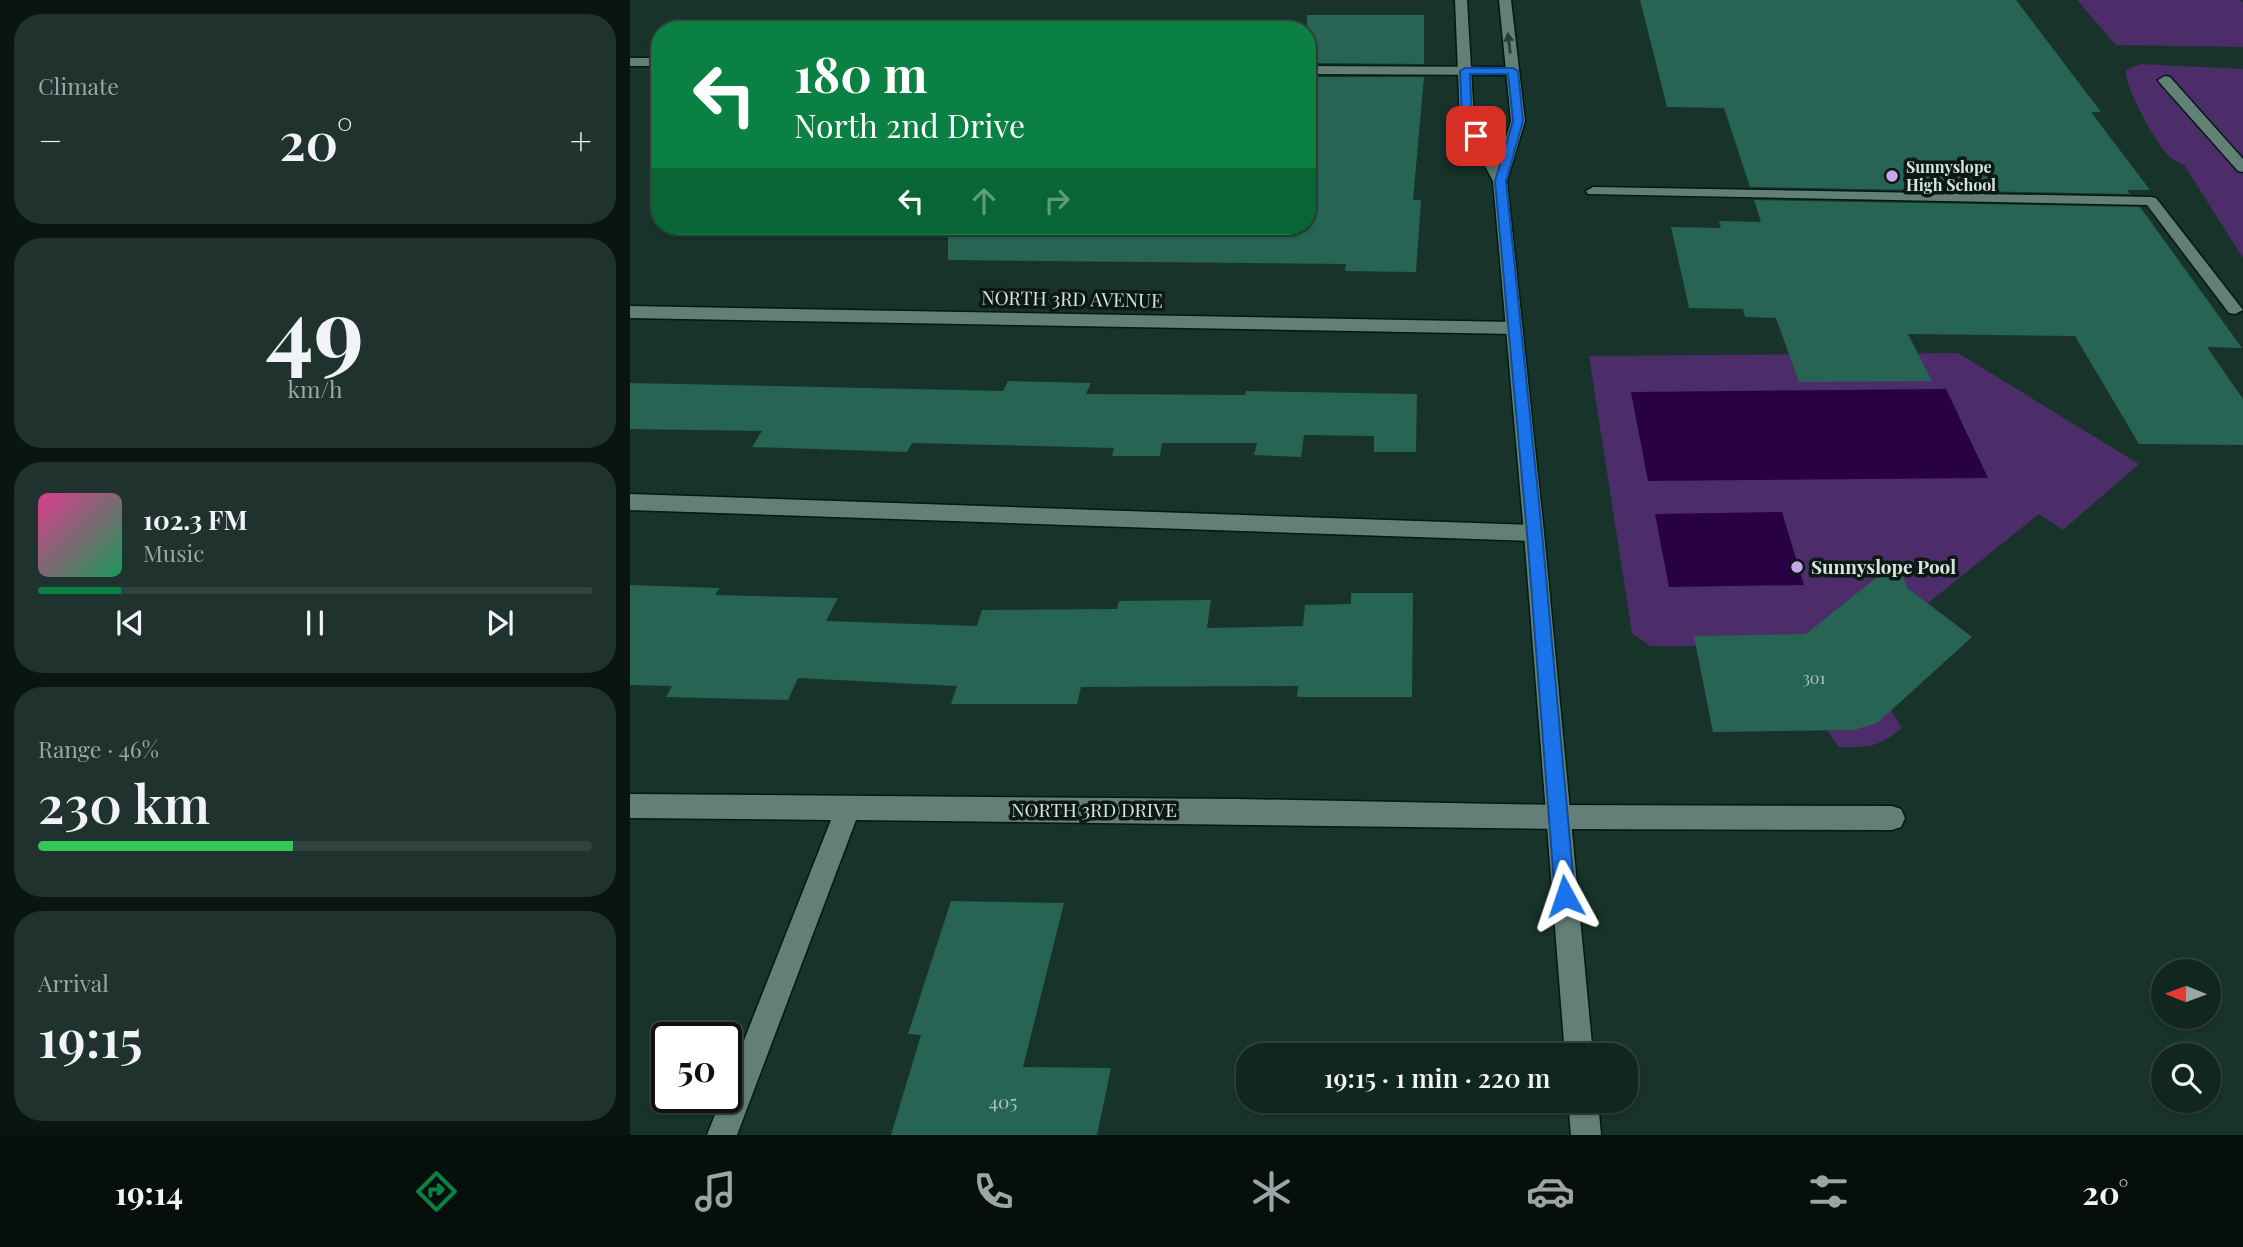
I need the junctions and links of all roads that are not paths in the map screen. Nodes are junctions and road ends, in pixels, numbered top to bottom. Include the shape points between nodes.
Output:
1 (1461, 0) edge
2 (1504, 0) edge
3 (630, 62) edge
4 (651, 62) edge
5 (1316, 70) edge
6 (1465, 71) junction
7 (1513, 71) junction
8 (2165, 80) dead end
9 (2243, 168) edge
10 (1500, 181) junction
11 (1593, 191) dead end
12 (2235, 309) dead end
13 (630, 312) edge
14 (1514, 328) junction
15 (630, 502) edge
16 (1534, 533) junction
17 (630, 806) edge
18 (848, 808) junction
19 (1558, 817) junction
20 (1892, 818) dead end
21 (1578, 1043) edge
22 (1584, 1113) edge
23 (722, 1135) edge
24 (1586, 1135) edge

1 - 6 street
7 -> 2 street
3 - 4 street
5 - 6 street
6 - 7 street
6 - 10 street via 1467,120
7 - 10 street via 1518,121
8 - 9 street
10 - 14 street
11 - 12 street via 2151,201
13 - 14 street, NORTH 3RD AVENUE
14 - 16 street
15 - 16 street
16 - 19 street
17 - 18 street, NORTH 3RD DRIVE
18 - 19 street, NORTH 3RD DRIVE
18 - 23 street
19 - 20 street, NORTH 3RD DRIVE
19 - 21 street
22 - 24 street

